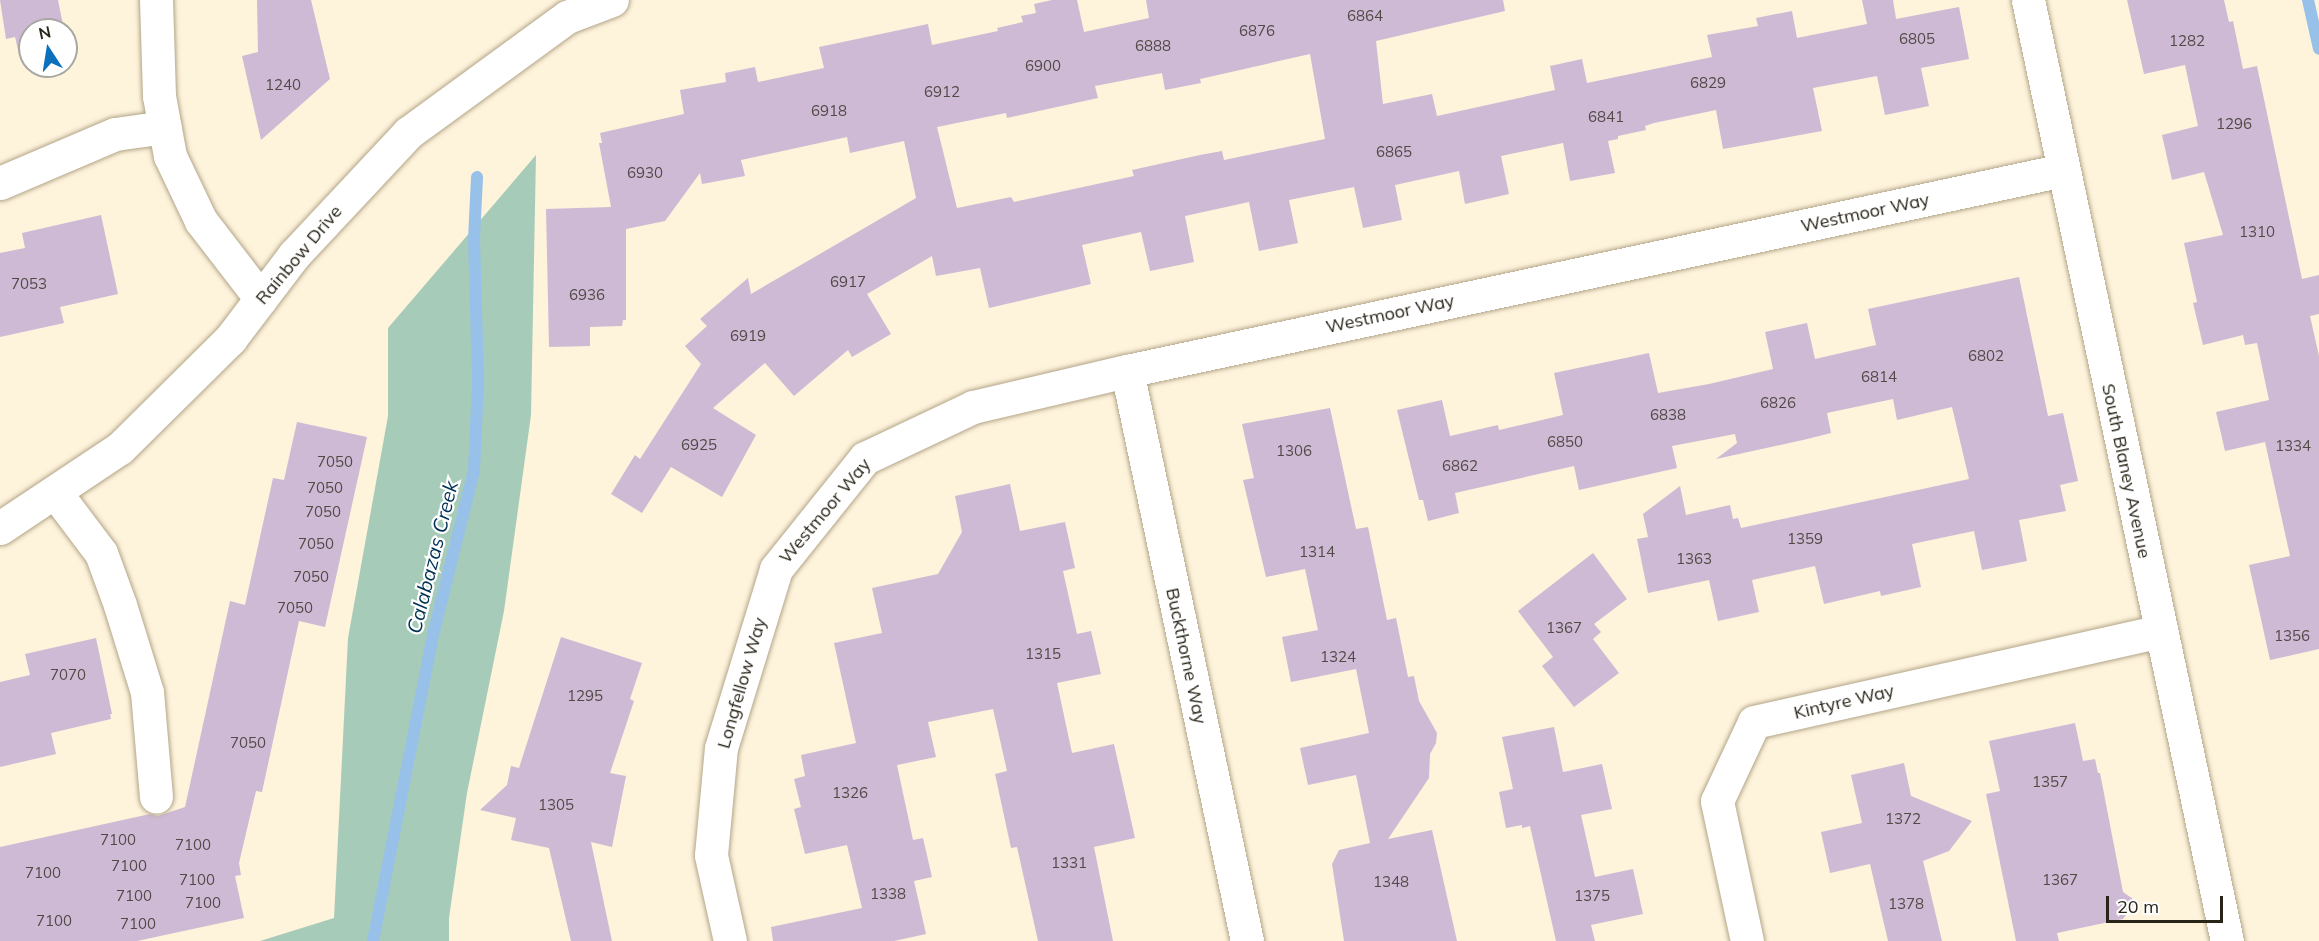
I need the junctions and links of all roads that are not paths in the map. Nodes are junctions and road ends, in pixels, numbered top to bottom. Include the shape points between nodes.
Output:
1 (156, 0) edge
2 (612, 0) edge
3 (2028, 0) edge
4 (165, 127) junction
5 (2063, 170) junction
6 (0, 183) edge
7 (261, 299) junction
8 (1127, 371) junction
9 (56, 492) junction
10 (0, 528) edge
11 (776, 569) joint
12 (2160, 631) junction
13 (156, 797) dead end
14 (729, 941) edge
15 (1247, 941) edge
16 (1747, 941) edge
17 (2227, 941) edge

1 - 4 street via 159,96
2 - 7 street, Rainbow Drive via 567,17 408,133 294,255
3 - 5 street, South Blaney Avenue
4 - 6 street via 115,134
4 - 7 street via 170,156 201,221
5 - 8 street, Westmoor Way
5 - 12 street, South Blaney Avenue
7 - 9 street, Rainbow Drive via 231,338 120,448
8 - 11 street, Westmoor Way via 973,407 865,458
8 - 15 street, Buckthorne Way
9 - 10 street, Rainbow Drive
9 - 13 street via 101,553 120,605 147,692
11 - 14 street, Longfellow Way via 721,748 711,855
12 - 16 street, Kintyre Way via 1754,722 1717,801
12 - 17 street, South Blaney Avenue

